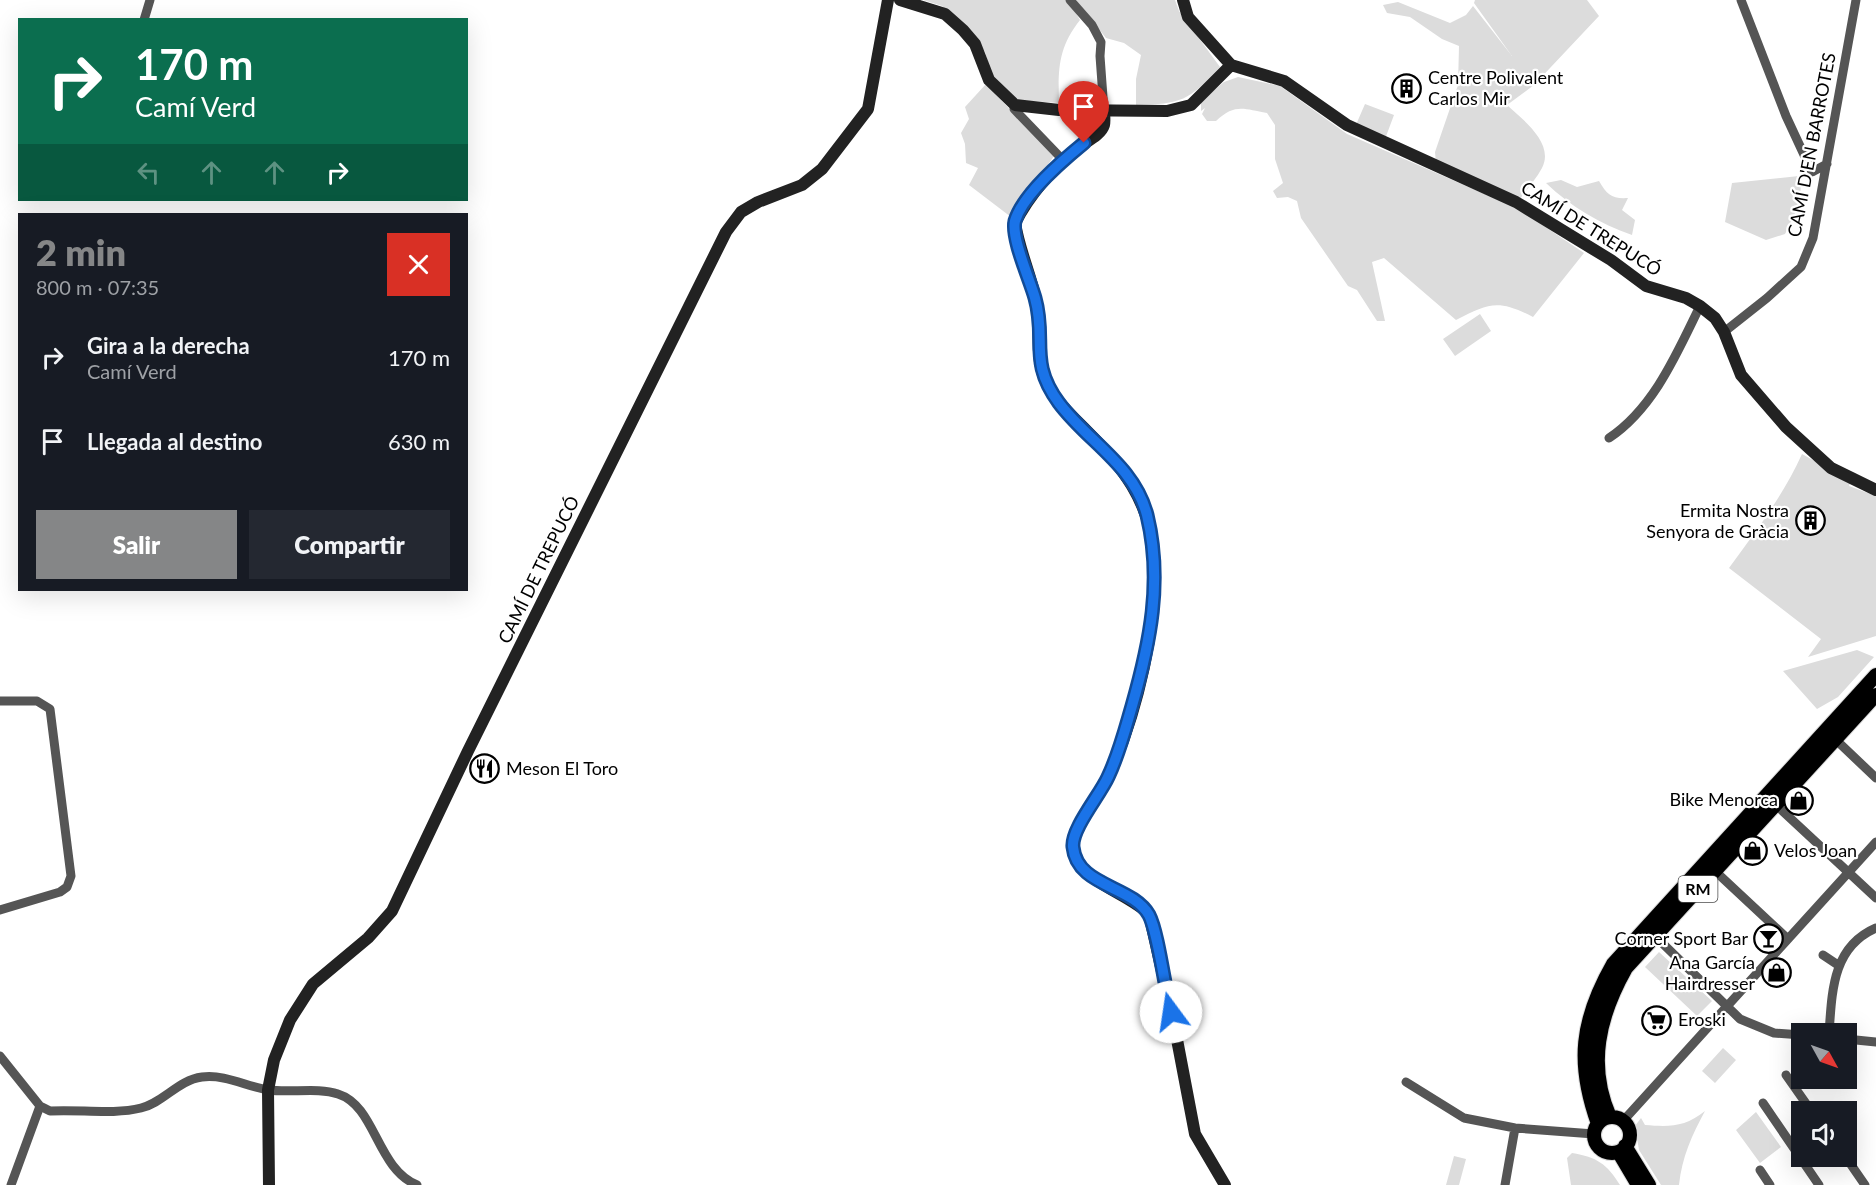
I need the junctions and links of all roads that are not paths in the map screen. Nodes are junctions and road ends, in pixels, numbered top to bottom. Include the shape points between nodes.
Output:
1 (150, 0) edge
2 (888, 0) edge
3 (900, 0) edge
4 (1070, 0) edge
5 (1183, 0) edge
6 (1741, 0) edge
7 (1856, 0) edge
8 (145, 18) edge
9 (1231, 65) junction
10 (1015, 105) junction
11 (1104, 111) junction
12 (1063, 160) junction
13 (1827, 164) junction
14 (1700, 306) junction
15 (1724, 332) junction
16 (1609, 438) dead end
17 (1876, 490) edge
18 (1876, 675) edge
19 (1876, 694) edge
20 (0, 701) edge
21 (1835, 740) junction
22 (1876, 778) edge
23 (1775, 804) junction
24 (1876, 842) edge
25 (1715, 871) junction
26 (1849, 873) junction
27 (1876, 898) edge
28 (0, 910) edge
29 (1876, 928) edge
30 (1655, 936) junction
31 (1788, 939) junction
32 (1823, 955) dead end
33 (1838, 965) junction
34 (1727, 1006) junction
35 (1830, 1023) edge
36 (1791, 1034) edge
37 (1857, 1040) edge
38 (1876, 1042) edge
39 (0, 1056) edge
40 (1786, 1075) dead end
41 (1406, 1082) dead end
42 (268, 1090) junction
43 (1804, 1101) edge
44 (1763, 1103) dead end
45 (40, 1106) junction
46 (1606, 1124) junction
47 (1515, 1128) junction
48 (1622, 1149) junction
49 (1853, 1167) edge
50 (1760, 1170) dead end
51 (11, 1185) edge
52 (269, 1185) edge
53 (417, 1185) edge
54 (1225, 1185) edge
55 (1504, 1185) edge
56 (1638, 1185) edge
57 (1649, 1185) edge
58 (1770, 1185) edge
59 (1819, 1185) edge
60 (1865, 1185) edge

1 - 8 street
2 - 42 street, CAMÍ DE TREPUCÓ via 868,109 822,169 801,185 741,212 726,232 392,911 303,997 273,1060
3 - 10 street via 945,14 963,30 975,44 989,80
4 - 11 street via 1101,42
5 - 9 street via 1188,17
6 - 13 street via 1812,172
7 - 13 street, CAMÍ D'EN BARROTES
9 - 11 street via 1191,105 1167,111
9 - 14 street, CAMÍ DE TREPUCÓ via 1284,81 1347,125 1516,202 1646,286
10 - 11 street
10 - 12 street via 1014,109
11 - 12 street via 1104,125 1098,134
12 - 54 street via 1025,203 1015,223 1036,302 1039,358 1046,384 1060,405 1117,461 1133,483 1146,513 1154,553 1151,632 1116,761 1072,845 1075,858 1097,881 1136,902 1149,914 1195,1134
13 - 15 street, CAMÍ D'EN BARROTES via 1813,238 1801,267
14 - 15 street, CAMÍ DE TREPUCÓ
14 - 16 street via 1667,372 1645,404
15 - 17 street, CAMÍ DE TREPUCÓ via 1742,375 1786,427 1831,468
18 - 46 main road, RM via 1613,964 1591,1011 1583,1050 1585,1081
19 - 21 main road, RM
20 - 28 street via 37,700 50,709 71,876 60,892
21 - 22 street
21 - 23 main road, RM
23 - 25 main road, RM
23 - 26 street
24 - 26 street
25 - 30 main road, RM
25 - 31 street
26 - 27 street
26 - 31 street
29 - 33 street via 1860,936
30 - 34 street
30 - 46 main road, RM via 1626,969 1601,1025 1597,1058
31 - 34 street
32 - 33 street
33 - 35 street
34 - 36 street via 1740,1019 1759,1028
34 - 46 street
37 - 38 street
39 - 45 street
40 - 43 street
41 - 47 street via 1464,1118
42 - 45 street via 236,1080 202,1077 180,1084 143,1108 50,1111
42 - 52 street, CAMÍ DE TREPUCÓ
42 - 53 street via 338,1094 350,1101 361,1112 387,1159 404,1179
44 - 59 street
45 - 51 street
46 - 47 street
46 - 48 main road, RM via 1630,1133
46 - 48 main road, RM via 1595,1141 1604,1151
47 - 55 street
48 - 56 main road, RM
48 - 57 main road, RM
49 - 60 street
50 - 58 street

